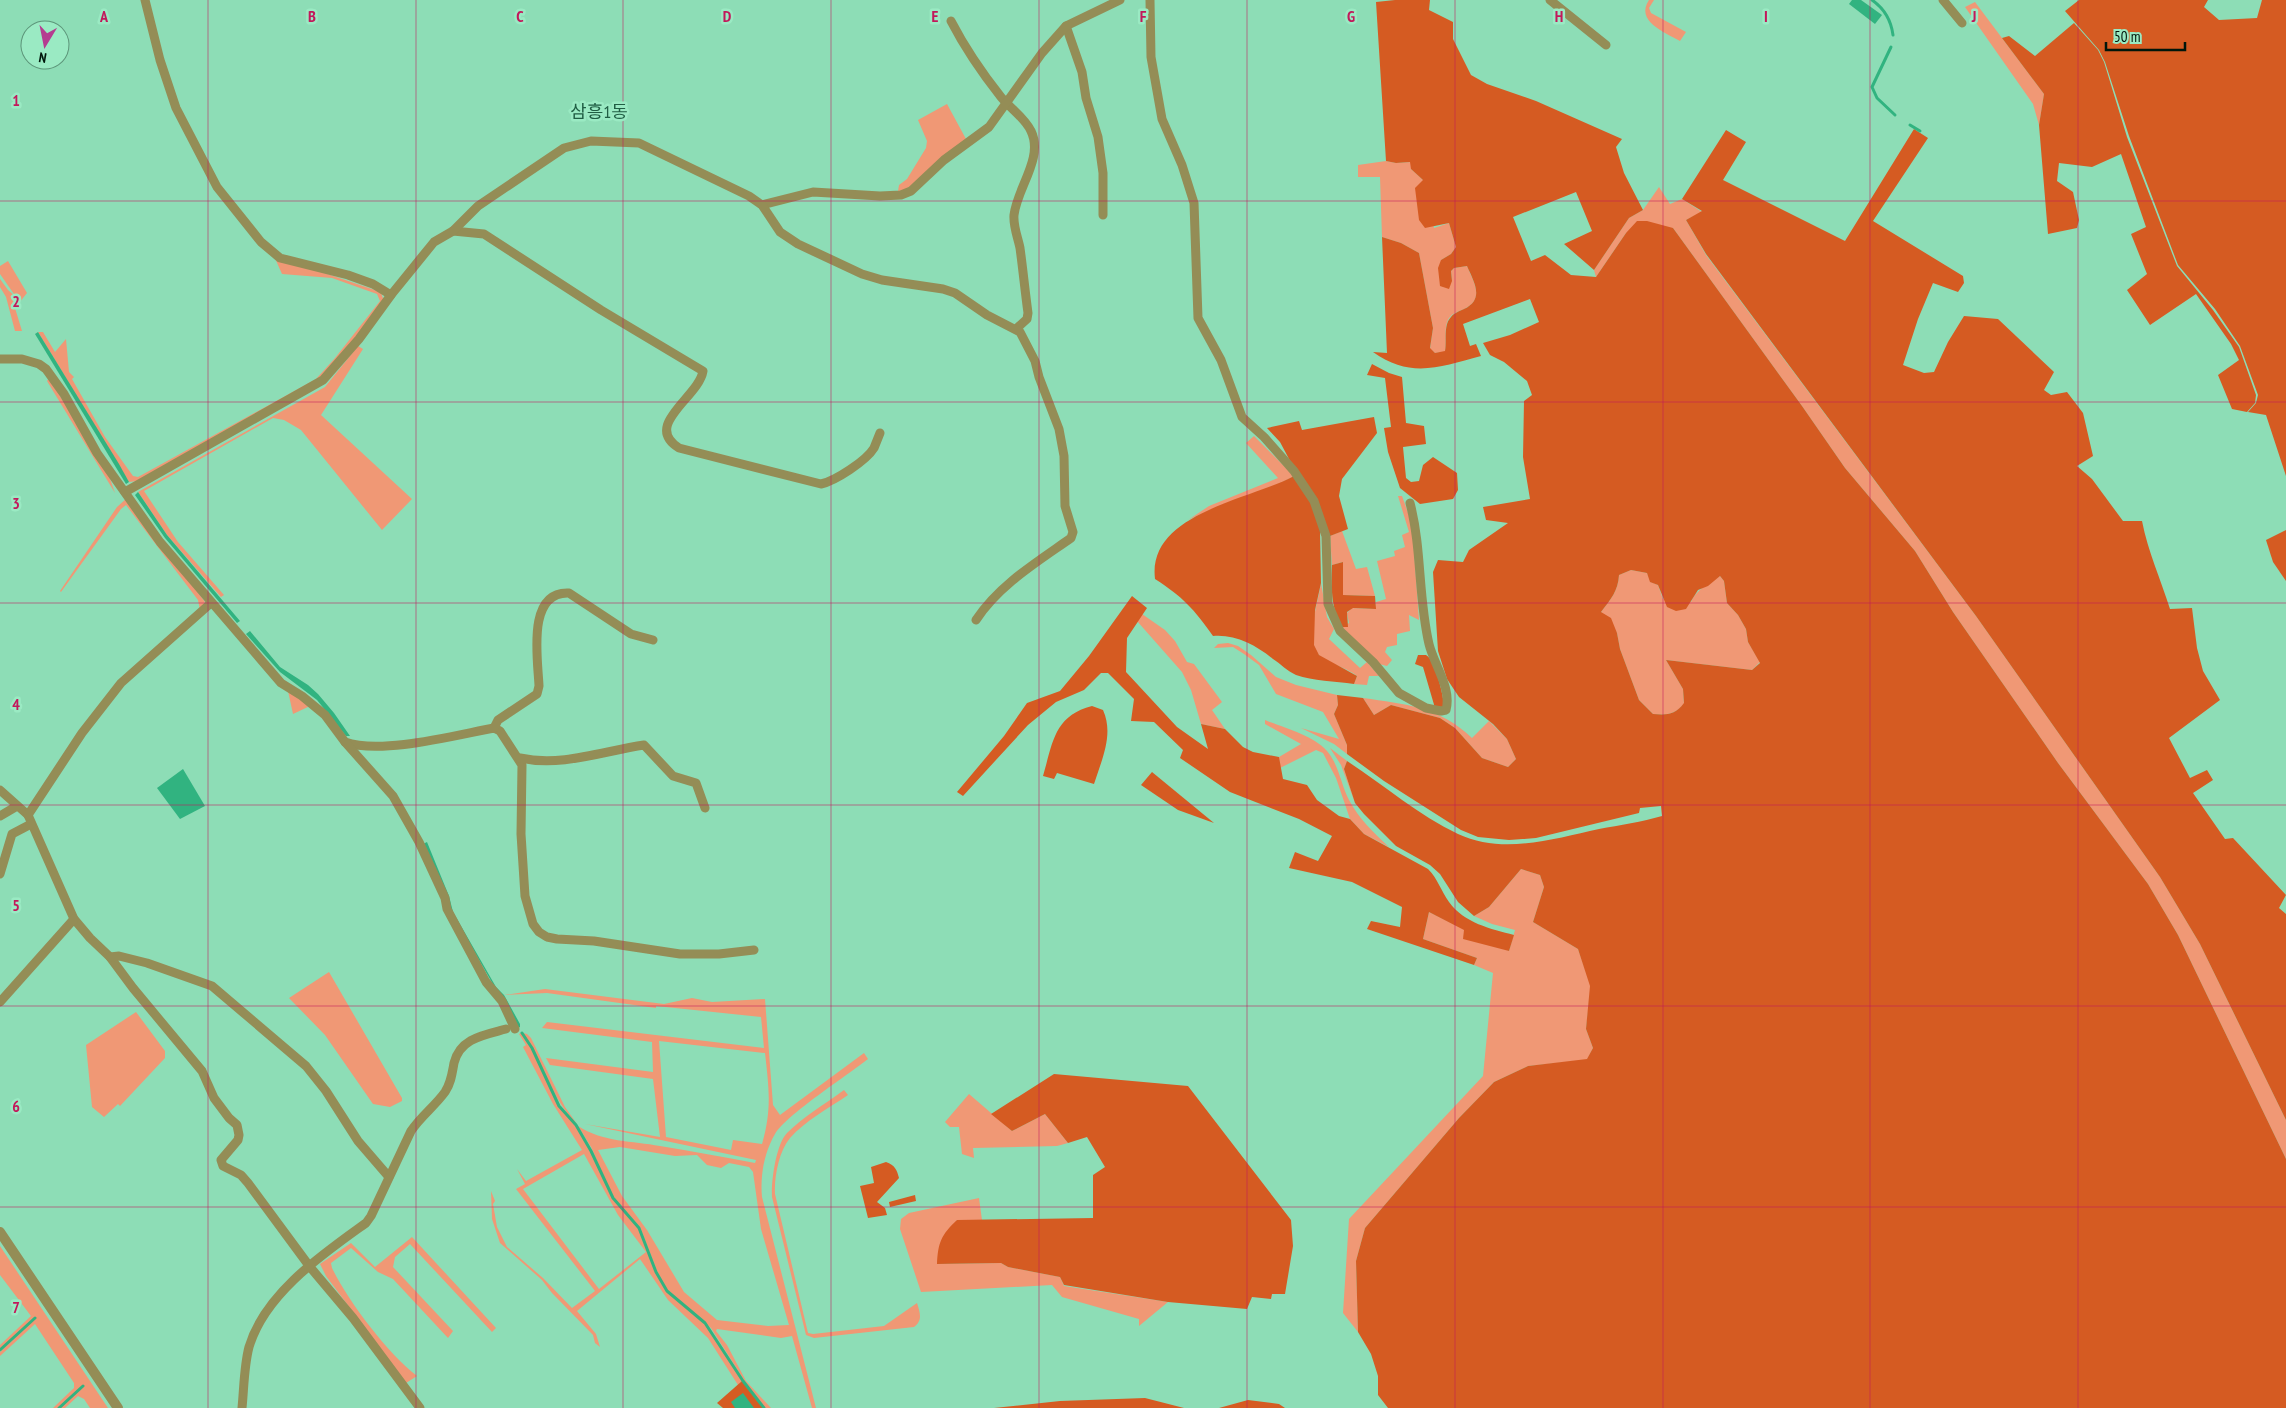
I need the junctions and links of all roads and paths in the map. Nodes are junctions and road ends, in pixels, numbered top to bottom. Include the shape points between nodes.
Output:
1 (144, 0) edge
2 (1120, 0) edge
3 (1150, 0) edge
4 (1550, 0) edge
5 (1943, 0) edge
6 (951, 21) dead end
7 (1962, 24) dead end
8 (1066, 26) junction
9 (1606, 45) dead end
10 (1005, 102) junction
11 (762, 205) junction
12 (1103, 215) dead end
13 (453, 231) junction
14 (392, 294) junction
15 (1016, 329) junction
16 (0, 360) edge
17 (880, 433) dead end
18 (125, 492) junction
19 (1410, 503) dead end
20 (211, 603) junction
21 (976, 620) dead end
22 (653, 640) dead end
23 (494, 728) junction
24 (345, 742) junction
25 (520, 758) junction
26 (0, 790) edge
27 (17, 806) junction
28 (705, 808) dead end
29 (0, 816) edge
30 (29, 820) junction
31 (0, 874) edge
32 (74, 918) junction
33 (754, 950) dead end
34 (110, 957) junction
35 (0, 1002) edge
36 (389, 1178) junction
37 (0, 1232) edge
38 (310, 1267) junction
39 (118, 1408) edge
40 (242, 1408) edge
41 (420, 1408) edge

1 - 14 street via 176,108 217,187 261,242 280,258 348,275
2 - 8 street
3 - 19 street via 1151,57 1162,119 1194,203 1198,318 1221,360 1242,417 1294,471 1314,502 1326,536 1328,604 1340,631 1400,693 1426,708 1441,712 1446,710 1446,690 1429,645 1417,530
4 - 9 street
5 - 7 street
6 - 10 street
8 - 10 street
8 - 12 street via 1082,72 1098,137 1103,173
10 - 11 street via 989,127 906,193 864,196 813,192
10 - 15 street via 1026,123 1034,142 1014,217 1028,313 1027,319
11 - 13 street via 650,146 591,141 564,148 537,164 478,206
11 - 15 street via 787,238 825,257 882,280 949,291 986,315
13 - 14 street via 434,242
13 - 17 street via 484,234 601,310 704,371 668,422 666,435 679,448 821,484 830,482 867,456
14 - 18 street via 359,339 317,384
15 - 21 street via 1030,350 1059,429 1064,456 1065,506 1073,532 1071,538 1035,562 985,606
16 - 18 street via 22,359 46,369
18 - 20 street via 173,559
20 - 24 street via 281,683 325,715
20 - 30 street via 120,683 87,726
22 - 23 street via 631,634 568,593 554,596 537,620 536,694 498,720
23 - 24 street via 375,746
23 - 25 street via 500,730
24 - 36 street via 393,796 419,842 486,982 502,1002 510,1029 464,1043 455,1060 448,1087 418,1120
25 - 28 street via 580,758 644,745 673,776 696,783
25 - 33 street via 526,896 533,924 539,932 557,939 680,954
26 - 27 street
27 - 29 street
27 - 30 street
30 - 31 street via 12,834
30 - 32 street
32 - 34 street
32 - 35 street
34 - 36 street via 147,963 212,986 306,1066 358,1141
34 - 38 street via 202,1070 214,1098 237,1125 238,1140 221,1160 223,1166 241,1175 248,1183
36 - 38 street via 366,1223
37 - 39 street
38 - 40 street via 276,1299 256,1331 247,1356
38 - 41 street via 353,1318

